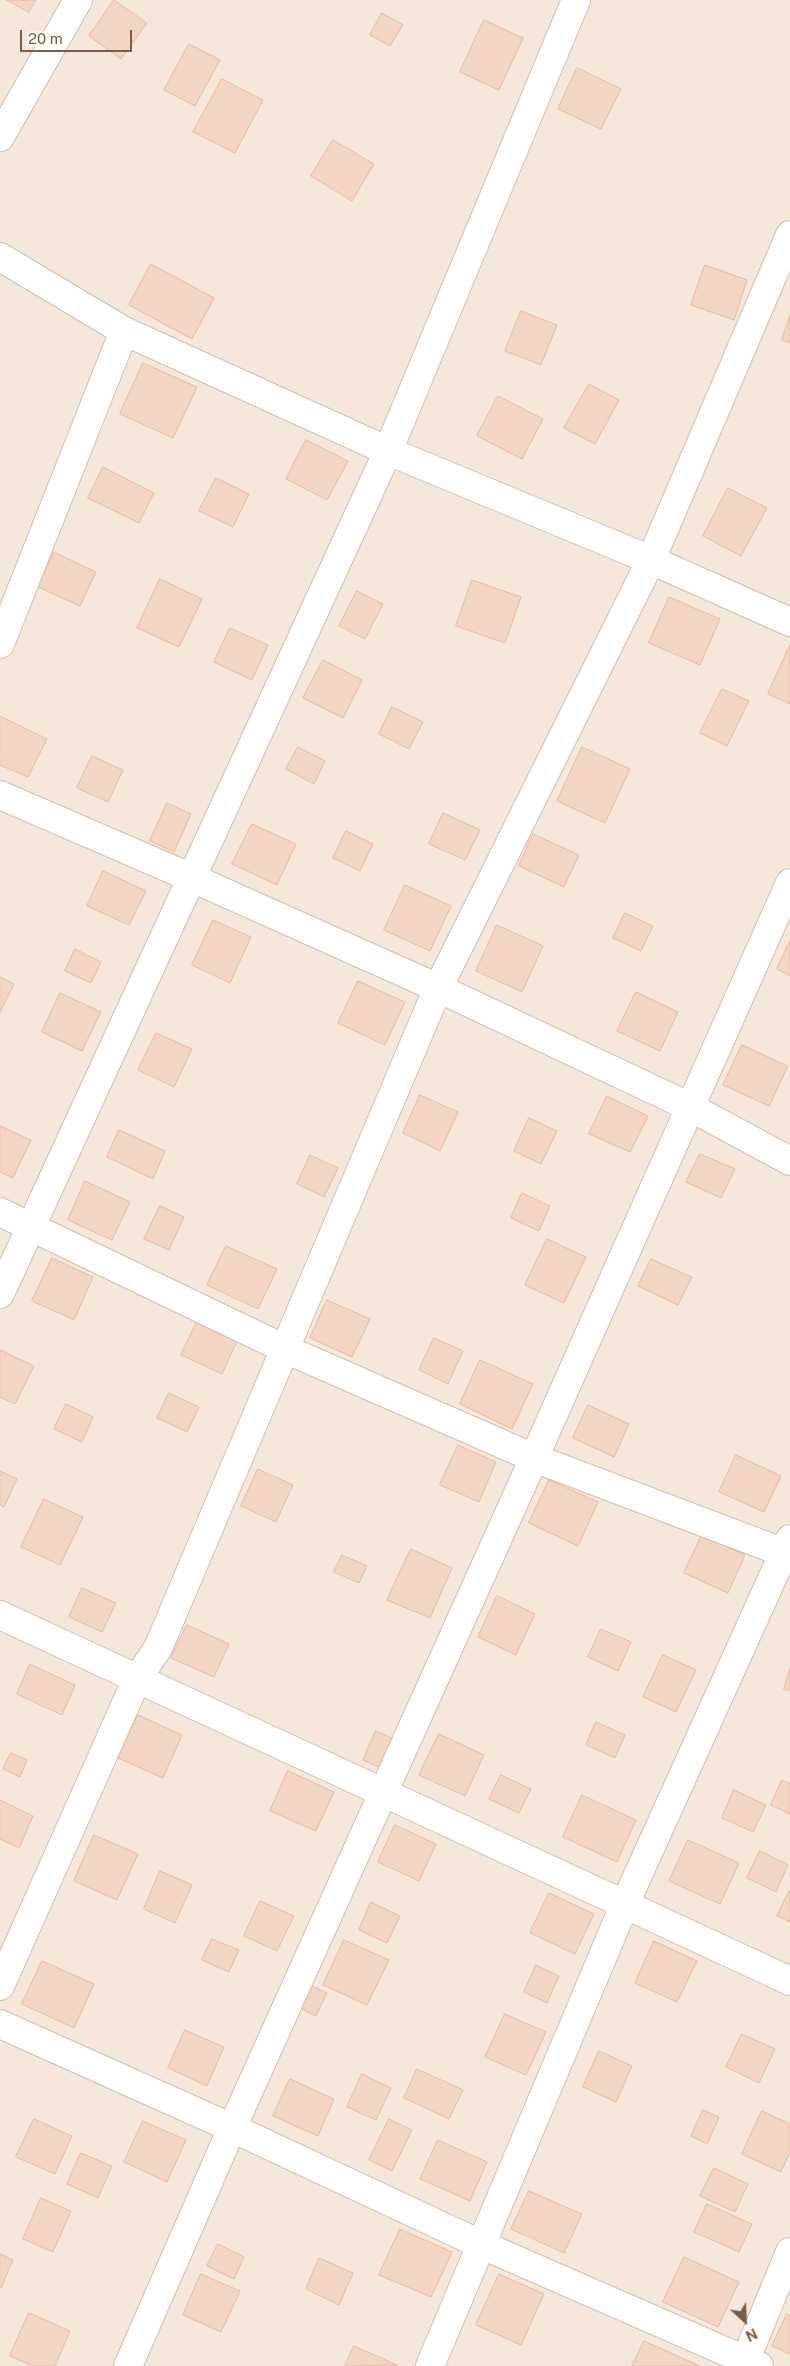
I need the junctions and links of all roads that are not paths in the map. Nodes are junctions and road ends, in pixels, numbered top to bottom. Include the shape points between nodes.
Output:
1 (78, 0) edge
2 (573, 1) edge
3 (0, 137) edge
4 (790, 235) edge
5 (0, 257) edge
6 (124, 331) junction
7 (388, 451) junction
8 (651, 560) junction
9 (790, 622) edge
10 (0, 644) edge
11 (0, 796) edge
12 (192, 878) junction
13 (790, 883) edge
14 (438, 988) junction
15 (690, 1106) junction
16 (790, 1161) edge
17 (0, 1212) edge
18 (31, 1228) junction
19 (0, 1294) edge
20 (285, 1349) junction
21 (534, 1458) junction
22 (788, 1549) edge
23 (0, 1615) edge
24 (137, 1679) junction
25 (384, 1792) junction
26 (624, 1906) junction
27 (790, 1981) edge
28 (0, 1986) edge
29 (0, 2024) edge
30 (232, 2128) junction
31 (480, 2244) junction
32 (790, 2252) edge
33 (749, 2364) edge
34 (128, 2366) edge
35 (430, 2366) edge

1 - 3 street
2 - 7 street
4 - 8 street
5 - 6 street
6 - 7 street
6 - 10 street
7 - 8 street
7 - 12 street
8 - 9 street
8 - 14 street
11 - 12 street
12 - 14 street
12 - 18 street
13 - 15 street
14 - 15 street
14 - 20 street
15 - 16 street
15 - 21 street
17 - 18 street
18 - 19 street
18 - 20 street
20 - 21 street
20 - 24 street via 158,1648
21 - 22 street
21 - 25 street
22 - 26 street
23 - 24 street
24 - 25 street
24 - 28 street
25 - 26 street
25 - 30 street
26 - 27 street
26 - 31 street
29 - 30 street
30 - 31 street
30 - 34 street
31 - 33 street
31 - 35 street
32 - 33 street

